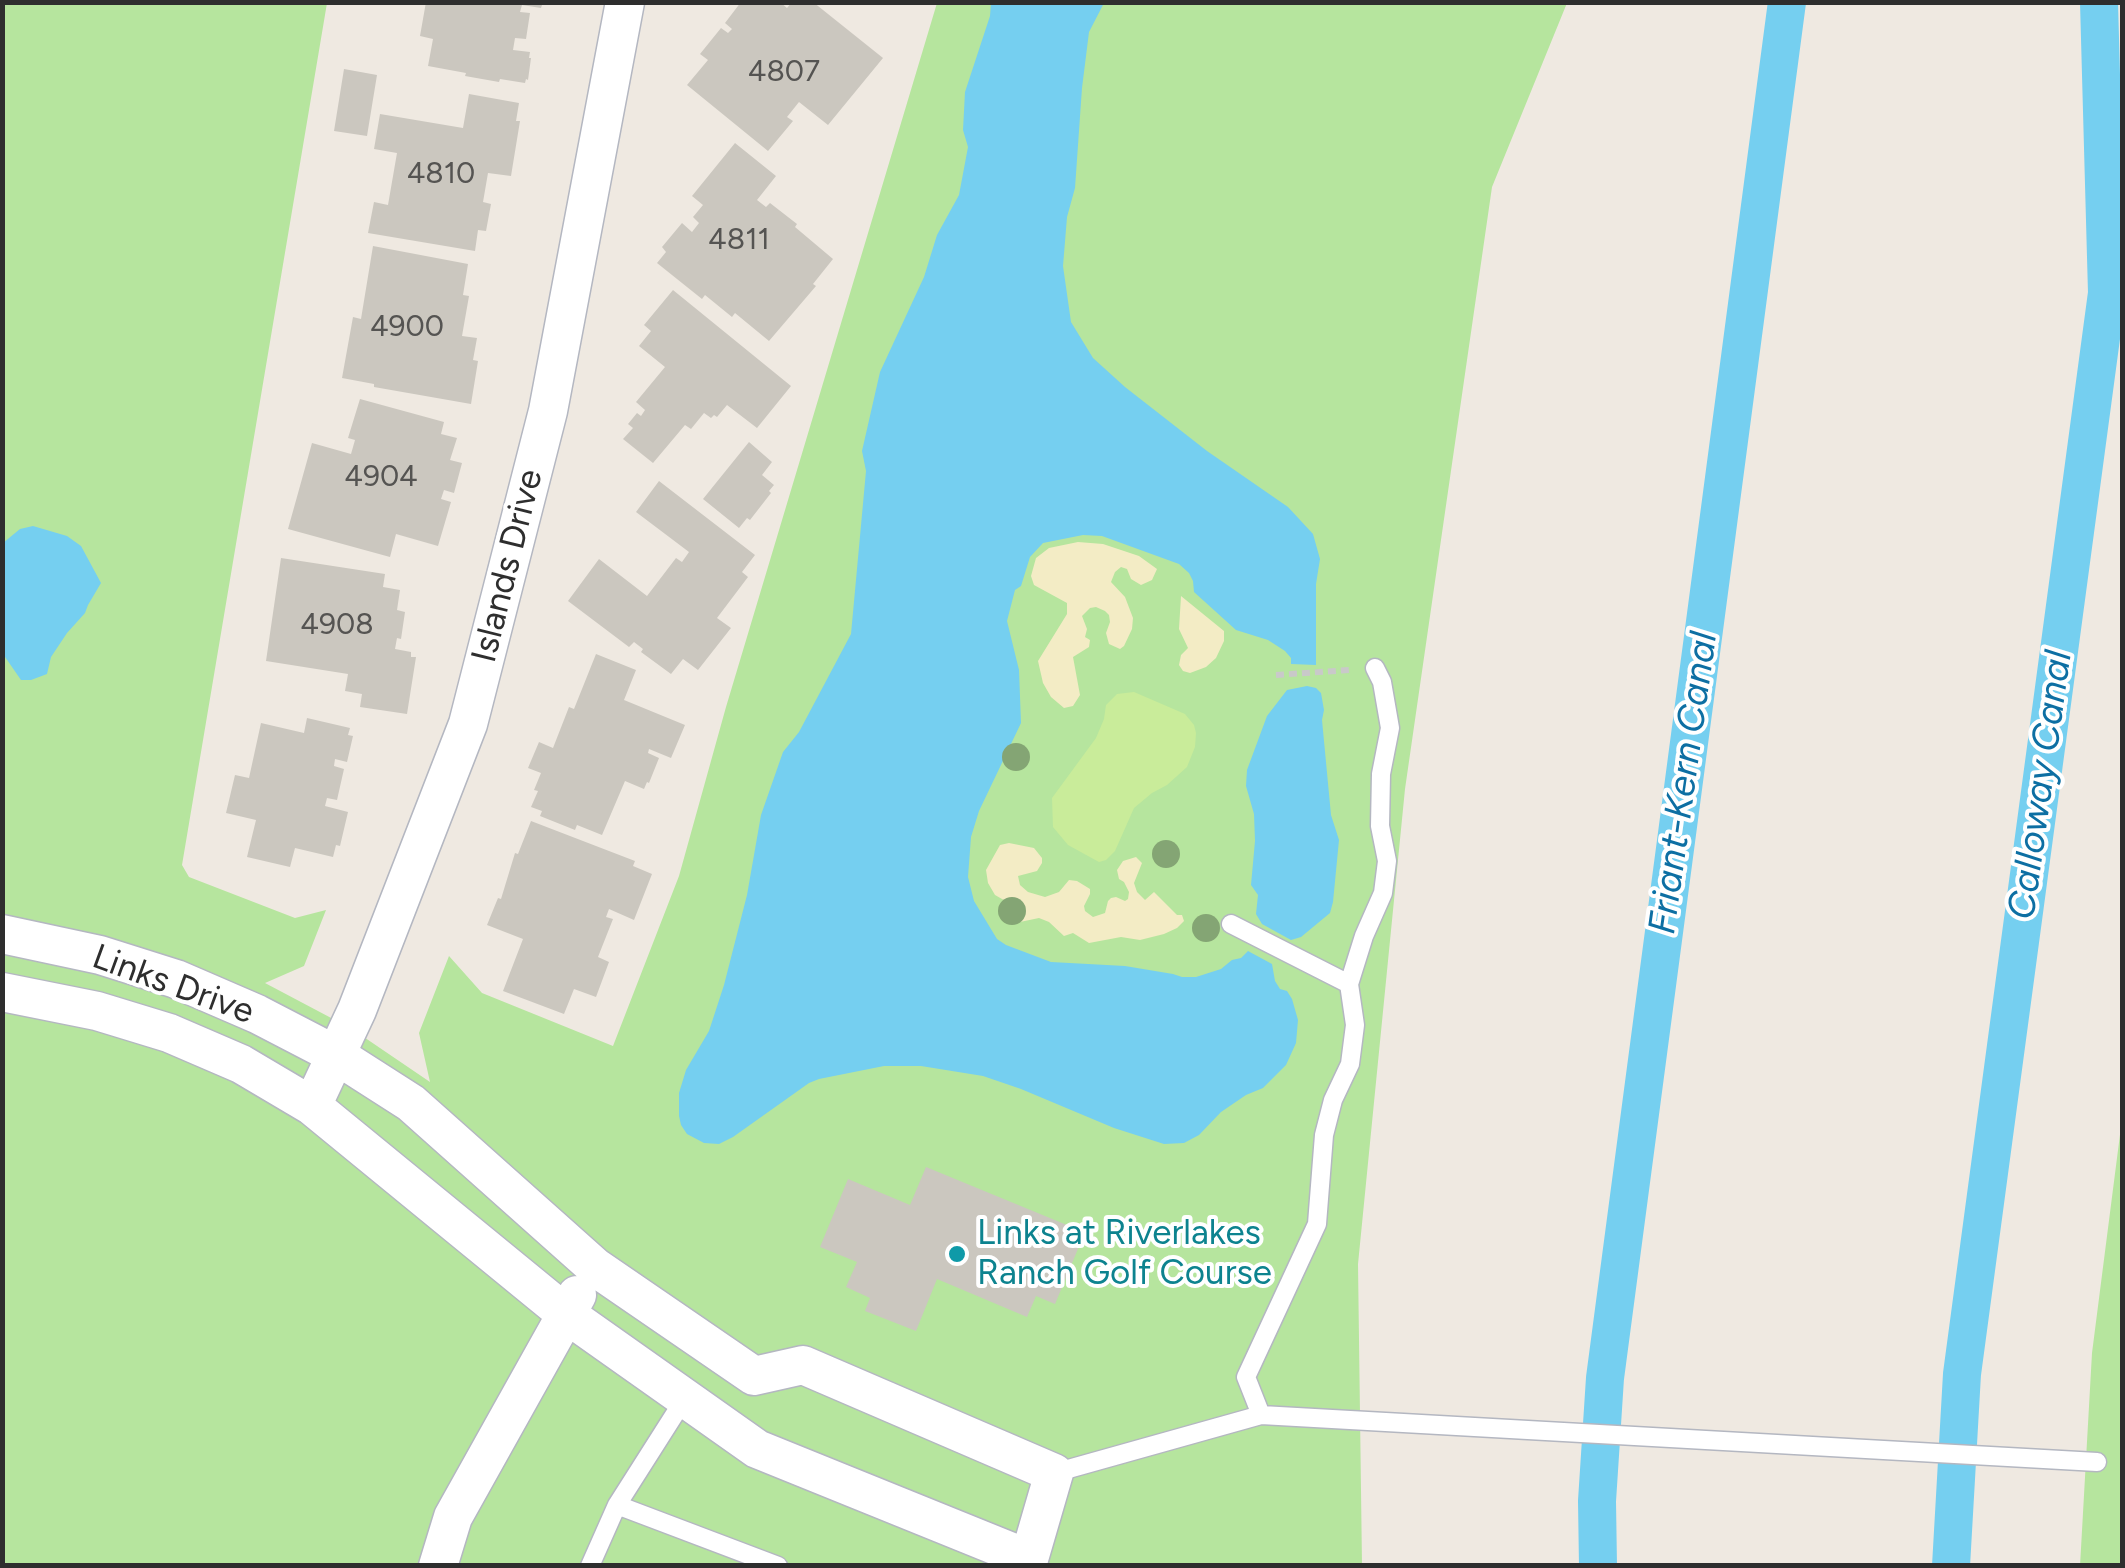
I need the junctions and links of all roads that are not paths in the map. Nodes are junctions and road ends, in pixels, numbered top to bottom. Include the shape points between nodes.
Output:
1 (625, 2) edge
2 (1376, 668) road end
3 (1232, 924) dead end
4 (2, 934) edge
5 (1349, 984) junction
6 (2, 992) edge
7 (336, 1055) junction
8 (312, 1106) junction
9 (594, 1268) junction
10 (566, 1314) junction
11 (754, 1376) junction
12 (685, 1398) junction
13 (1260, 1415) junction
14 (728, 1428) junction
15 (2097, 1462) dead end
16 (1054, 1473) junction
17 (618, 1505) junction
18 (1028, 1562) edge
19 (438, 1566) edge
20 (590, 1566) edge
21 (778, 1566) edge

1 - 7 street, Islands Drive via 548,411 468,724
2 - 5 lane via 1390,728 1381,774 1387,861
3 - 5 lane
4 - 7 street, Links Drive via 176,978
5 - 13 lane via 1355,1025 1350,1064 1324,1135 1317,1224 1246,1377
6 - 8 street, Links Drive via 98,1010 169,1033 241,1064
7 - 8 street, Islands Drive
7 - 9 street, Links Drive via 411,1103
8 - 10 street, Links Drive
9 - 10 street
9 - 11 street, Links Drive
10 - 12 street, Links Drive
10 - 19 street via 454,1518
11 - 14 street
11 - 16 street via 804,1365
12 - 14 street, Links Drive
12 - 17 lane
13 - 15 lane
13 - 16 lane
14 - 18 street, Links Drive via 757,1448
16 - 18 street
17 - 20 lane
17 - 21 lane

